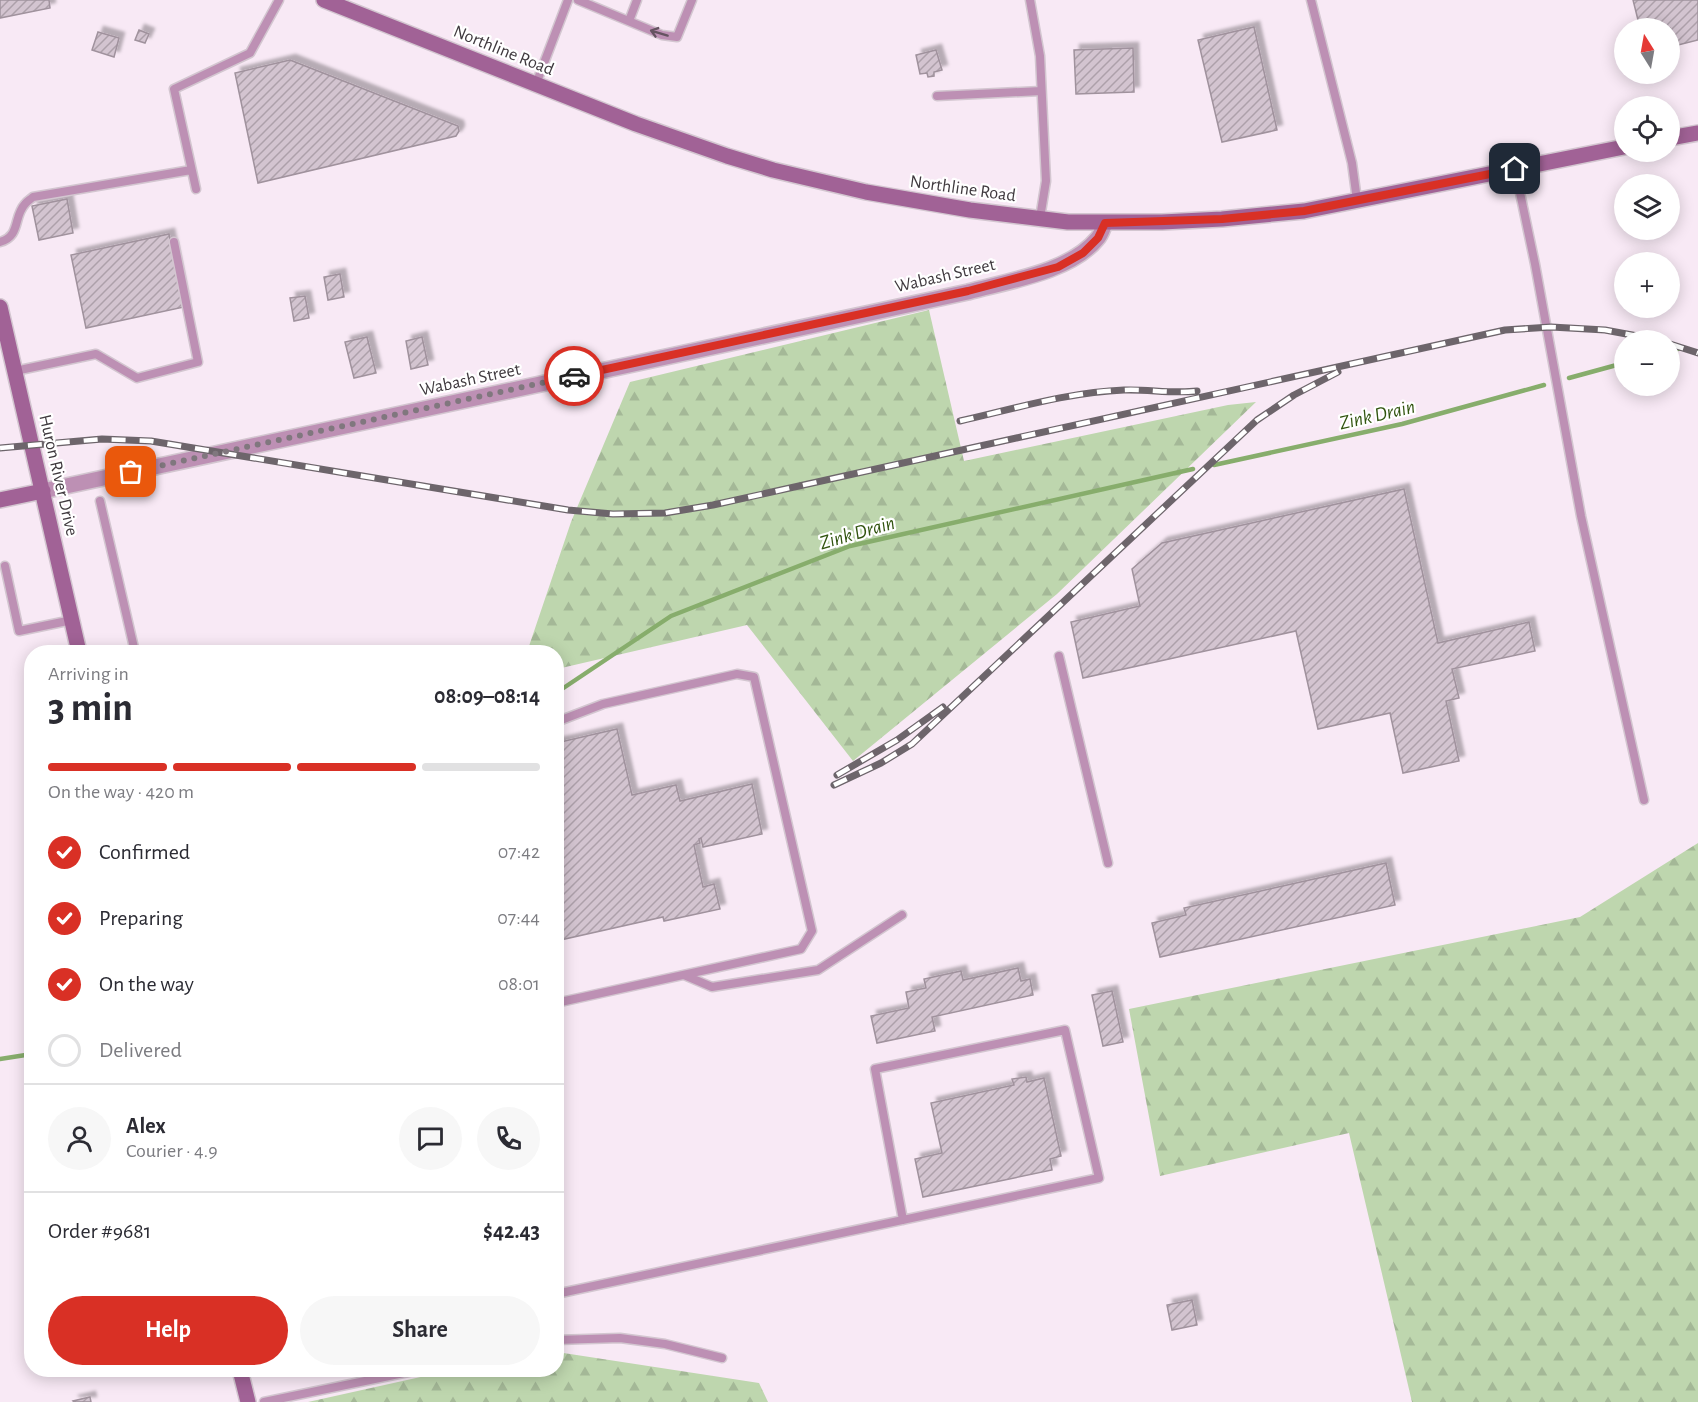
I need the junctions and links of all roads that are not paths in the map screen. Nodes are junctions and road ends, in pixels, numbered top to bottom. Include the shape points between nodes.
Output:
1 (279, 0) edge
2 (324, 0) edge
3 (568, 0) edge
4 (578, 0) edge
5 (637, 0) edge
6 (692, 0) edge
7 (1030, 0) edge
8 (1311, 0) edge
9 (629, 21) junction
10 (536, 84) junction
11 (1041, 91) junction
12 (937, 96) dead end
13 (1698, 133) edge
14 (1680, 136) edge
15 (1614, 149) edge
16 (1515, 169) junction
17 (191, 170) junction
18 (196, 189) dead end
19 (1357, 200) junction
20 (1040, 218) junction
21 (1105, 223) junction
22 (0, 242) edge
23 (174, 243) dead end
24 (0, 307) edge
25 (3, 338) edge
26 (15, 371) junction
27 (43, 491) junction
28 (0, 500) edge
29 (100, 501) dead end
30 (6, 566) dead end
31 (72, 620) junction
32 (77, 645) edge
33 (133, 645) edge
34 (1059, 656) dead end
35 (564, 719) edge
36 (1644, 800) dead end
37 (1108, 863) dead end
38 (902, 915) dead end
39 (684, 975) junction
40 (564, 1001) edge
41 (903, 1220) junction
42 (564, 1292) edge
43 (564, 1340) edge
44 (722, 1358) dead end
45 (242, 1377) edge
46 (388, 1377) edge
47 (248, 1402) edge
48 (264, 1402) edge

1 - 17 lane via 250,53 174,89
2 - 10 street, Northline Road
3 - 10 lane
4 - 9 lane
5 - 9 lane
6 -> 9 lane via 677,37
7 - 11 lane via 1040,56
8 - 19 lane via 1352,163
10 - 20 street, Northline Road via 681,141 773,170 902,199
11 - 12 lane
11 - 20 lane via 1046,181
13 - 14 street
15 - 16 street, Northline Road
16 - 19 street, Northline Road
16 - 36 lane via 1581,516
17 - 18 lane
17 - 22 lane via 33,198 24,205 14,232
19 - 21 street, Northline Road via 1304,211 1222,219
20 - 21 street, Northline Road
21 - 27 street, Wabash Street via 1098,238 1083,253 1058,267 968,291
23 - 26 lane via 198,362 137,378 96,354
24 - 25 street, Huron River Drive
25 - 26 street, Huron River Drive
26 - 27 street, Huron River Drive
27 - 28 street, Wabash Street
27 - 31 street, Huron River Drive
29 - 33 lane
30 - 31 lane via 19,631
31 - 32 street, Huron River Drive
34 - 37 lane
35 - 39 lane via 603,704 737,674 754,676 812,931 801,949
38 - 39 lane via 818,970 712,987
39 - 40 lane
41 - 41 lane via 875,1069 1065,1030 1099,1178
41 - 42 lane
43 - 44 lane via 620,1338
45 - 47 street
46 - 48 lane

